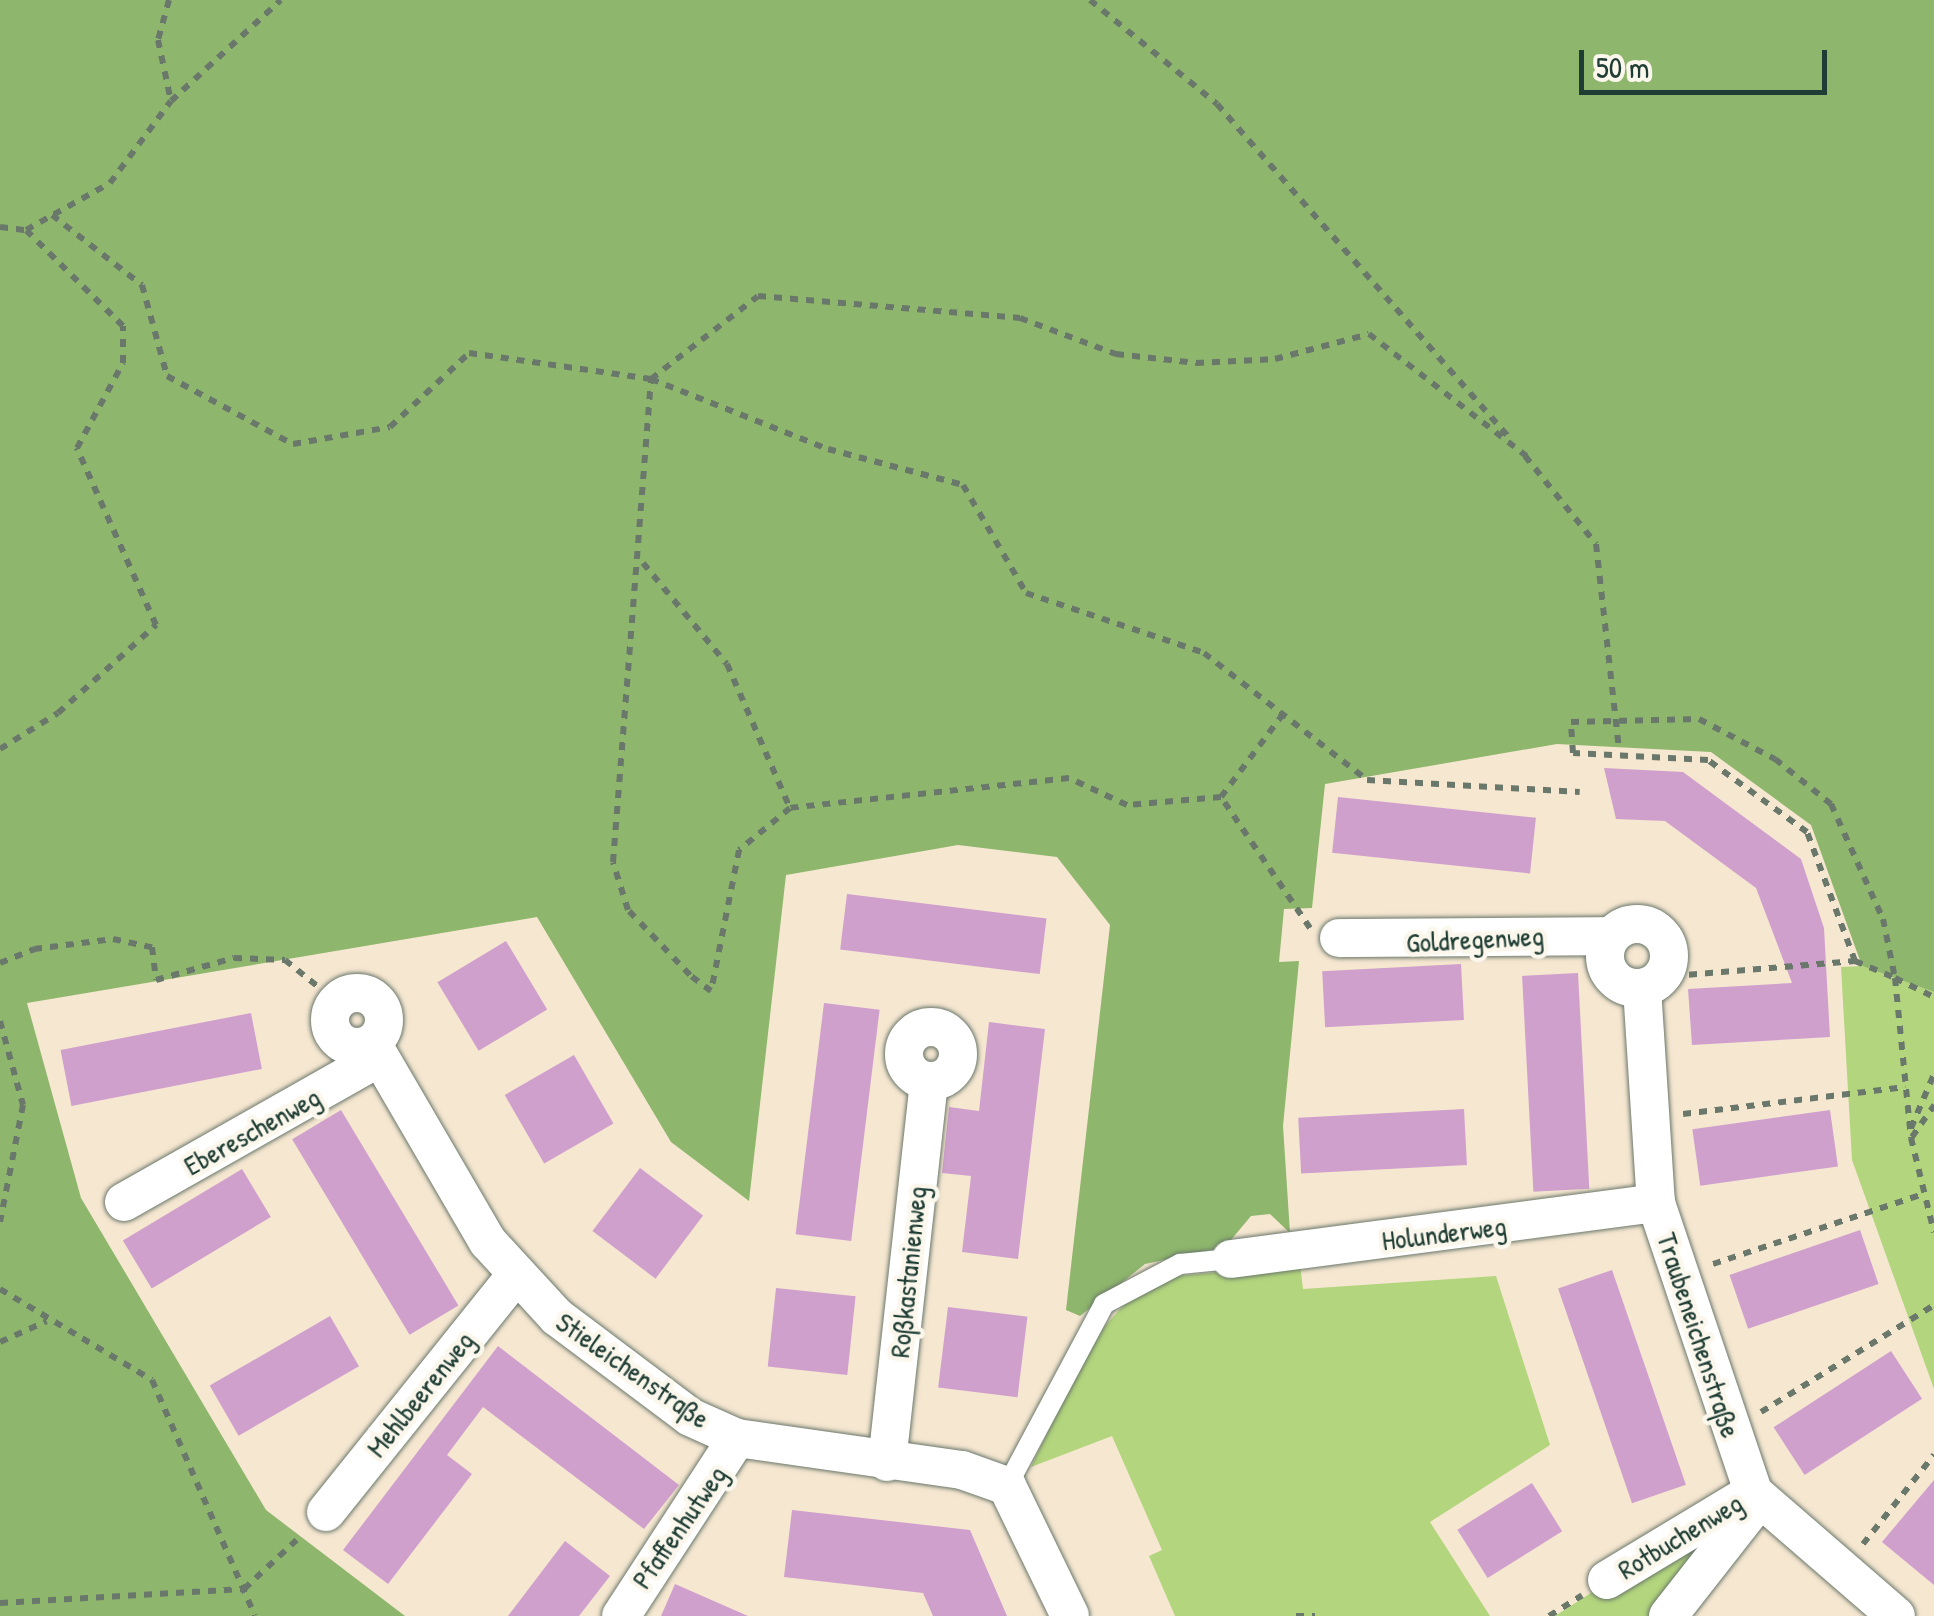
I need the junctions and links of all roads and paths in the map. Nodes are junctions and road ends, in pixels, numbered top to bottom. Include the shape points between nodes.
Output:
1 (169, 0) edge
2 (281, 0) edge
3 (1090, 0) edge
4 (171, 101) junction
5 (52, 216) junction
6 (0, 227) edge
7 (26, 230) junction
8 (652, 379) junction
9 (1526, 456) junction
10 (641, 562) junction
11 (1282, 714) junction
12 (1616, 718) junction
13 (0, 748) edge
14 (1618, 750) junction
15 (1580, 792) dead end
16 (1221, 797) junction
17 (790, 808) junction
18 (1612, 936) junction
19 (1339, 938) joint
20 (1855, 960) junction
21 (0, 963) edge
22 (1895, 978) junction
23 (1651, 982) junction
24 (1934, 996) edge
25 (337, 1002) joint
26 (0, 1020) edge
27 (376, 1050) junction
28 (1934, 1074) edge
29 (928, 1081) dead end
30 (1905, 1087) junction
31 (1934, 1105) edge
32 (1649, 1118) junction
33 (1911, 1133) junction
34 (1920, 1194) junction
35 (124, 1202) dead end
36 (1656, 1203) junction
37 (0, 1222) edge
38 (1934, 1232) edge
39 (1231, 1258) joint
40 (1678, 1276) junction
41 (514, 1277) junction
42 (0, 1289) edge
43 (1934, 1305) edge
44 (48, 1320) junction
45 (0, 1342) edge
46 (1730, 1430) junction
47 (736, 1438) junction
48 (1934, 1455) edge
49 (887, 1462) junction
50 (1006, 1486) junction
51 (1756, 1496) junction
52 (326, 1512) joint
53 (1841, 1572) junction
54 (1607, 1580) dead end
55 (244, 1589) junction
56 (0, 1603) edge
57 (255, 1616) edge
58 (621, 1616) edge
59 (1070, 1616) edge
60 (1296, 1616) edge
61 (1314, 1616) edge
62 (1668, 1616) edge
63 (1896, 1616) edge

1 - 4 path via 158,40
2 - 4 path
3 - 9 path via 1216,104
4 - 5 path via 110,182
5 - 7 path
5 - 8 path via 142,286 167,376 293,444 390,427 469,353
6 - 7 path
7 - 13 path via 122,326 123,363 78,448 156,625 58,712
8 - 9 path via 758,296 1020,318 1116,354 1196,364 1274,359 1370,334
8 - 10 path
8 - 11 path via 828,449 964,485 1026,593 1204,652
9 - 12 path via 1596,544
10 - 17 path via 727,664
10 - 17 path via 613,862 628,910 710,991 739,850
11 - 15 path via 1366,780
11 - 16 path
12 - 14 path
12 - 14 path via 1571,722 1573,753
12 - 22 path via 1724,726 1831,804 1883,920
14 - 20 path via 1708,760 1807,832
16 - 17 path via 1127,804 1068,778
16 - 19 path via 1301,925
18 - 19 street, Goldregenweg
18 - 23 street via 1610,972
18 - 23 street, Traubeneichenstraße via 1633,924 1656,930 1669,951
20 - 22 path
20 - 23 path
21 - 25 path via 34,948 113,939 152,947 156,980 234,958 286,960
22 - 24 path
22 - 30 path
23 - 32 street, Traubeneichenstraße
25 - 27 street via 336,1038
26 - 37 path via 22,1104
27 - 35 street, Ebereschenweg
27 - 41 street, Stieleichenstraße
28 - 33 path
29 - 49 street, Roßkastanienweg
30 - 32 path
30 - 33 path
31 - 33 path
32 - 36 street, Traubeneichenstraße
33 - 34 path
34 - 38 path
34 - 40 path
36 - 39 street, Holunderweg
36 - 40 street, Traubeneichenstraße
39 - 50 lane via 1180,1264 1104,1304
40 - 46 street, Traubeneichenstraße
41 - 47 street, Stieleichenstraße via 690,1417
41 - 52 street, Mehlbeerenweg
42 - 44 path
43 - 46 path
44 - 45 path
44 - 55 path via 152,1380
46 - 51 street, Traubeneichenstraße
47 - 49 street, Stieleichenstraße
47 - 58 street, Pfaffenhutweg
48 - 53 path
49 - 50 street, Stieleichenstraße via 962,1470
50 - 59 street
51 - 53 street, Traubeneichenstraße
51 - 54 street, Rotbuchenweg
51 - 62 street, Rotbuchenweg
52 - 55 path
53 - 63 street, Traubeneichenstraße
55 - 56 path
55 - 57 path
60 - 61 path

